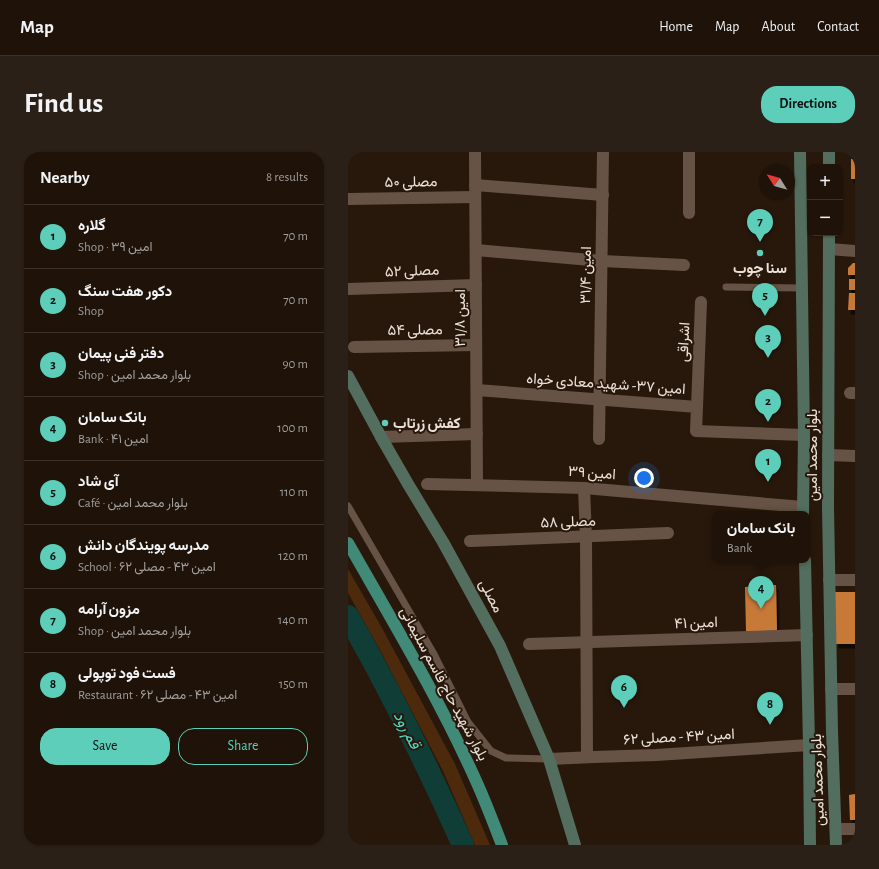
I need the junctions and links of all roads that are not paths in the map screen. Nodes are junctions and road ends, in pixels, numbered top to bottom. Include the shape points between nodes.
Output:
1 (475, 152) edge
2 (604, 152) edge
3 (689, 152) edge
4 (800, 152) edge
5 (829, 152) edge
6 (829, 164) edge
7 (475, 191) junction
8 (603, 195) junction
9 (348, 200) edge
10 (689, 213) dead end
11 (829, 236) edge
12 (829, 249) junction
13 (476, 250) junction
14 (855, 251) edge
15 (602, 261) junction
16 (684, 265) dead end
17 (476, 285) junction
18 (726, 287) dead end
19 (801, 288) junction
20 (348, 289) edge
21 (702, 302) dead end
22 (476, 345) junction
23 (354, 347) dead end
24 (350, 383) edge
25 (477, 390) junction
26 (599, 399) junction
27 (697, 407) junction
28 (477, 434) junction
29 (804, 435) junction
30 (381, 437) junction
31 (598, 439) dead end
32 (828, 455) junction
33 (855, 456) edge
34 (427, 484) dead end
35 (477, 484) junction
36 (584, 488) junction
37 (348, 506) edge
38 (803, 510) edge
39 (668, 533) dead end
40 (586, 537) junction
41 (470, 541) dead end
42 (348, 543) edge
43 (805, 563) edge
44 (829, 580) junction
45 (855, 580) edge
46 (807, 636) junction
47 (586, 642) junction
48 (529, 644) dead end
49 (831, 689) junction
50 (855, 689) edge
51 (809, 745) junction
52 (587, 757) junction
53 (549, 759) junction
54 (836, 829) junction
55 (855, 829) edge
56 (502, 845) edge
57 (575, 845) edge
58 (810, 845) edge
59 (836, 845) edge

1 - 7 street, امین ۳۱/۸
2 - 8 street, امین ۳۱/۴
3 - 10 street
4 - 19 main road, بلوار محمد امین
5 - 6 main road
7 - 8 street, مصلی ۵۰
7 - 9 street, مصلی ۵۰
7 - 13 street, امین ۳۱/۸
8 - 15 street, امین ۳۱/۴
11 - 12 main road, بلوار محمد امین
12 - 14 street
12 - 32 main road, بلوار محمد امین
13 - 15 street
13 - 17 street, امین ۳۱/۸
15 - 16 street
15 - 26 street, امین ۳۱/۴
17 - 20 street, مصلی ۵۲
17 - 22 street, امین ۳۱/۸
18 - 19 lane
19 - 29 main road, بلوار محمد امین
21 - 27 street, اشراقی
22 - 23 street, مصلی ۵۴
22 - 25 street, امین ۳۱/۸
24 - 30 main road, مصلی
25 - 26 street, امین ۳۷- شهید معادی خواه
25 - 28 street, امین ۳۱/۸
26 - 27 street, امین ۳۷- شهید معادی خواه
26 - 31 street, امین ۳۱/۴
27 - 29 street, امین ۳۷- شهید معادی خواه via 696,431
28 - 30 street
28 - 35 street, امین ۳۱/۸
29 - 38 main road, بلوار محمد امین
30 - 53 main road, مصلی via 500,646
32 - 33 street
32 - 44 main road, بلوار محمد امین
34 - 35 street, امین ۳۹
35 - 36 street, امین ۳۹
36 - 38 street, امین ۳۹
36 - 40 street
37 - 53 lane via 434,654 468,722 491,751 506,758
39 - 40 street, مصلی ۵۸
40 - 41 street, مصلی ۵۸
40 - 47 street
42 - 56 main road, بلوار شهید حاج قاسم سلیمانی via 424,677 478,784
43 - 46 main road, بلوار محمد امین
44 - 45 street
44 - 49 main road, بلوار محمد امین
46 - 47 street, امین ۴۱
46 - 51 main road, بلوار محمد امین
47 - 48 street, امین ۴۱
47 - 52 street
49 - 50 street
49 - 54 main road, بلوار محمد امین
51 - 52 street, امین ۴۳ - مصلی ۶۲
51 - 58 main road, بلوار محمد امین
52 - 53 street, امین ۴۳ - مصلی ۶۲
53 - 57 main road, مصلی
54 - 55 street
54 - 59 main road, بلوار محمد امین

